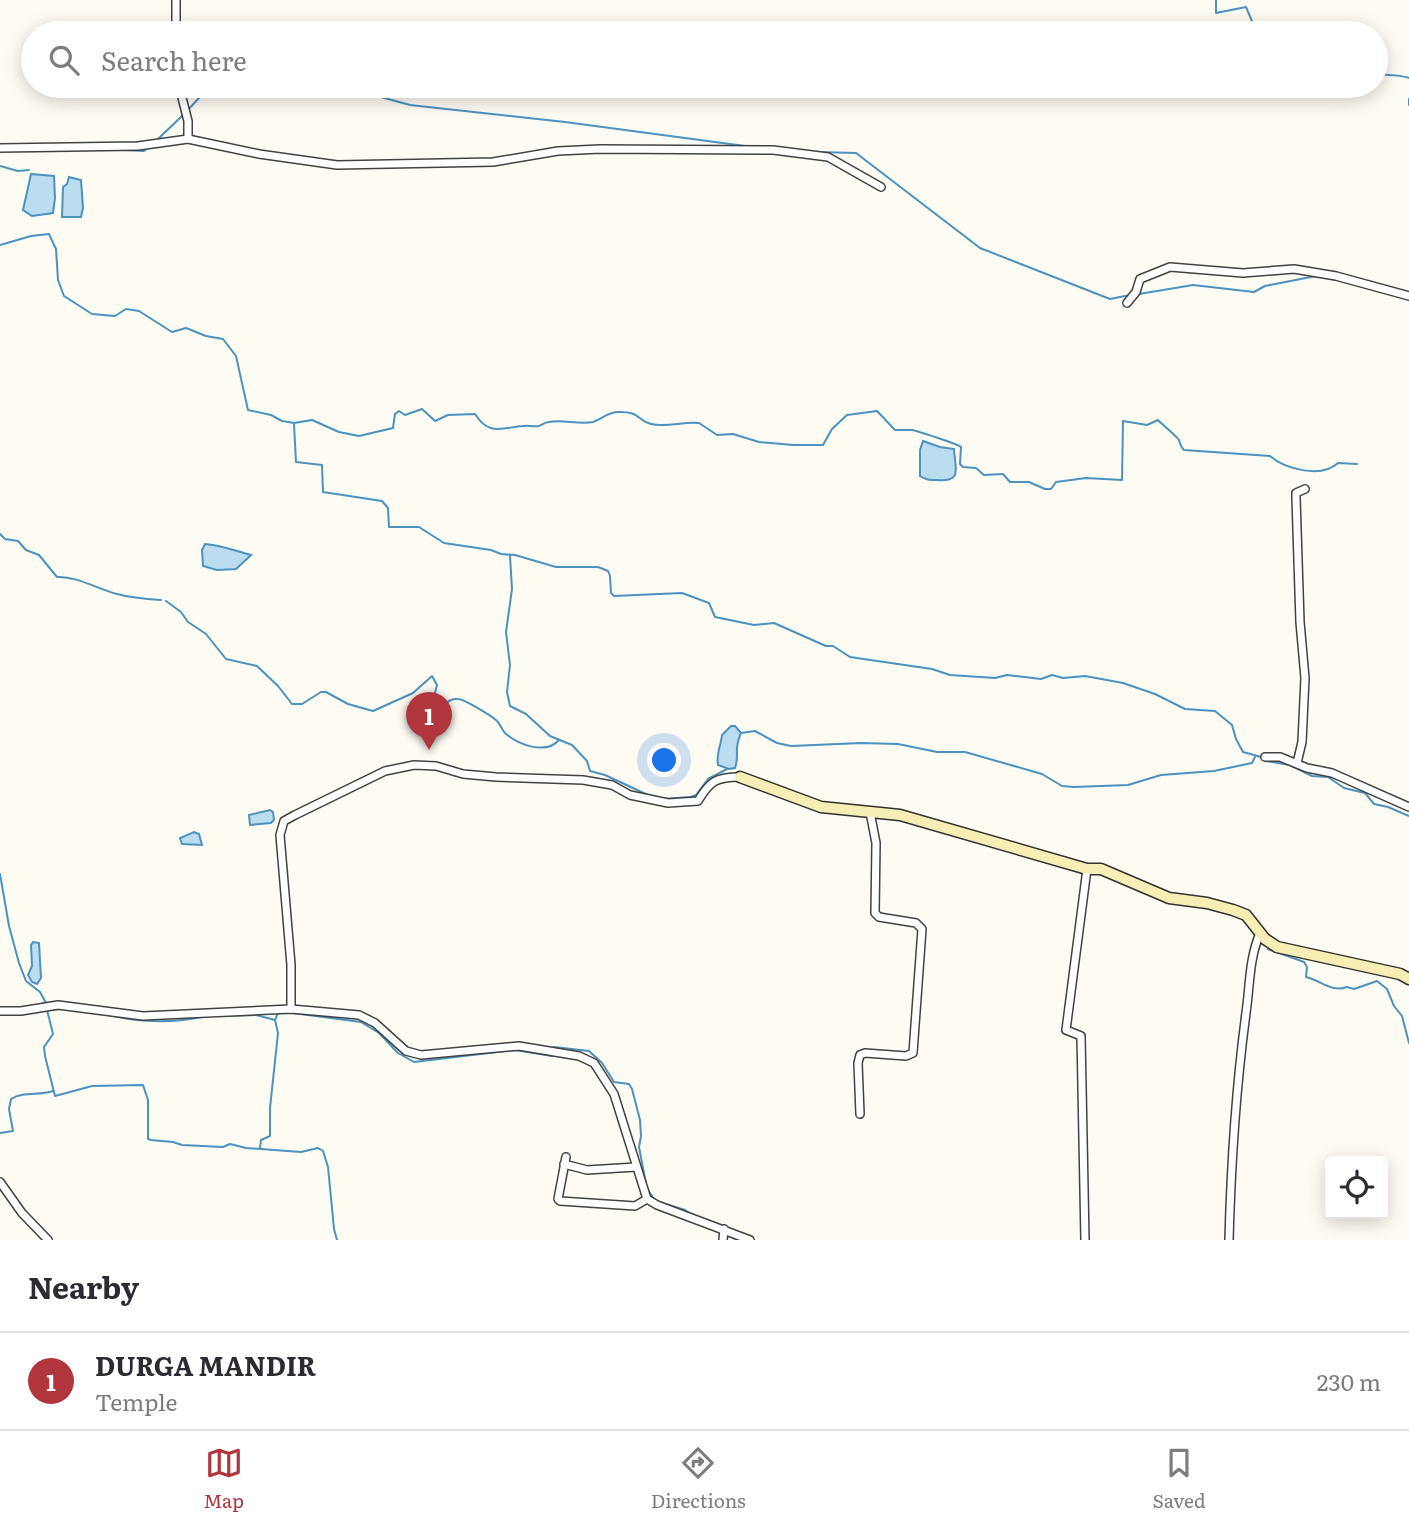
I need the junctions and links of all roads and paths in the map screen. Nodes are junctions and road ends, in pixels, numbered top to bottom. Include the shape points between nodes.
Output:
1 (176, 0) edge
2 (176, 21) edge
3 (182, 98) edge
4 (188, 139) junction
5 (0, 148) edge
6 (881, 187) dead end
7 (1409, 296) edge
8 (1127, 303) dead end
9 (1305, 489) dead end
10 (1265, 757) dead end
11 (1297, 763) junction
12 (740, 777) joint
13 (1409, 807) edge
14 (870, 812) junction
15 (1087, 869) junction
16 (1261, 933) junction
17 (1409, 979) edge
18 (291, 1009) junction
19 (0, 1011) edge
20 (860, 1114) dead end
21 (636, 1167) junction
22 (0, 1182) edge
23 (647, 1199) junction
24 (724, 1229) junction
25 (48, 1240) edge
26 (723, 1240) edge
27 (750, 1240) edge
28 (1085, 1240) edge
29 (1229, 1240) edge

1 - 2 street
3 - 4 street
4 - 5 street via 138,146
4 - 6 street via 337,165 493,162 590,149 773,150 828,157
7 - 8 street via 1294,268 1243,273 1170,267 1140,279
9 - 11 street via 1296,493 1305,678
10 - 11 street
11 - 13 street
12 - 14 street via 821,807
12 - 18 street via 726,777 707,786 698,801 668,803 583,780 496,777 414,765 385,771 295,815 284,821 280,835
14 - 15 street via 900,815
14 - 20 street via 876,843 875,913 916,922 922,929 913,1053 860,1055
15 - 16 street via 1101,869 1169,898 1233,910 1246,915
15 - 28 street via 1066,1030 1081,1036
16 - 17 street via 1277,947
16 - 29 street via 1254,948 1241,1044
18 - 19 street via 144,1016 58,1005
18 - 21 street via 366,1017 407,1051 421,1055 519,1046 586,1058 601,1070 614,1094
21 - 23 street
21 - 23 street via 587,1170 565,1160 558,1199 635,1206
22 - 25 street
23 - 24 street
24 - 26 street
24 - 27 street

